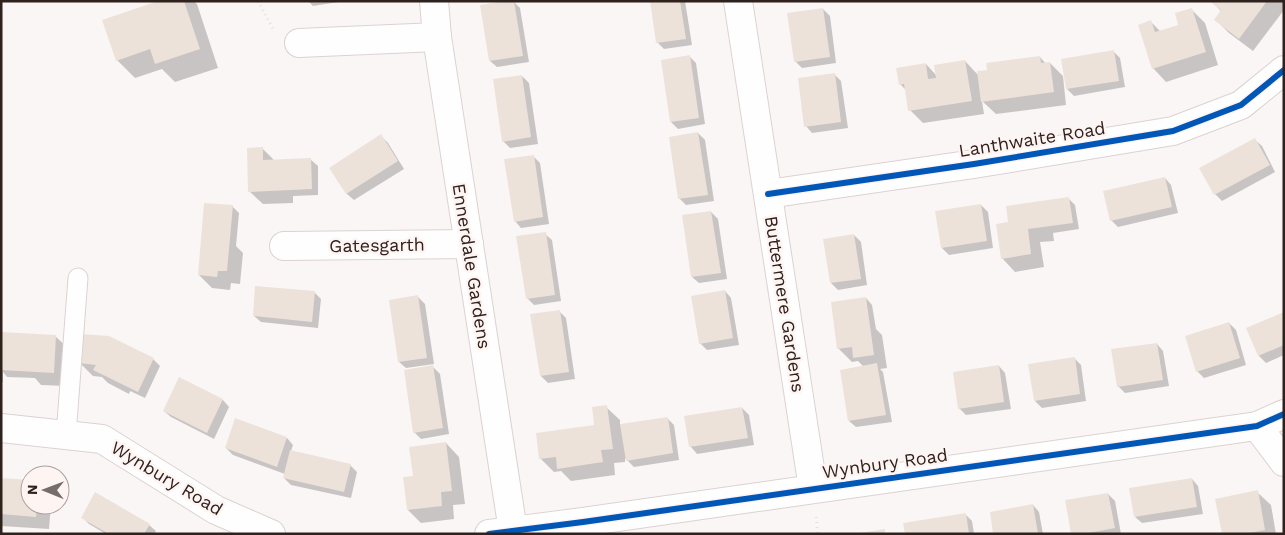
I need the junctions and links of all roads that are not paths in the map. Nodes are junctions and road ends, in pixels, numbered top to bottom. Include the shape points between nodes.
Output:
1 (434, 1) edge
2 (738, 1) edge
3 (437, 37) junction
4 (299, 43) dead end
5 (1284, 70) edge
6 (768, 194) junction
7 (469, 244) junction
8 (284, 246) dead end
9 (78, 278) dead end
10 (1284, 414) edge
11 (1257, 426) junction
12 (1, 428) edge
13 (66, 435) junction
14 (1284, 462) edge
15 (814, 488) junction
16 (501, 532) edge
17 (271, 534) edge

1 - 3 street, Ennerdale Gardens
2 - 6 street, Buttermere Gardens
3 - 4 street
3 - 7 street, Ennerdale Gardens
5 - 6 street, Lanthwaite Road via 1241,105 1173,131
6 - 15 street, Buttermere Gardens
7 - 8 street, Gatesgarth
7 - 16 street, Ennerdale Gardens
9 - 13 lane
10 - 11 street, Wynbury Road
11 - 14 street
11 - 15 street, Wynbury Road
12 - 13 street, Wynbury Road
13 - 17 street, Wynbury Road via 102,439 216,510
15 - 16 street, Wynbury Road

